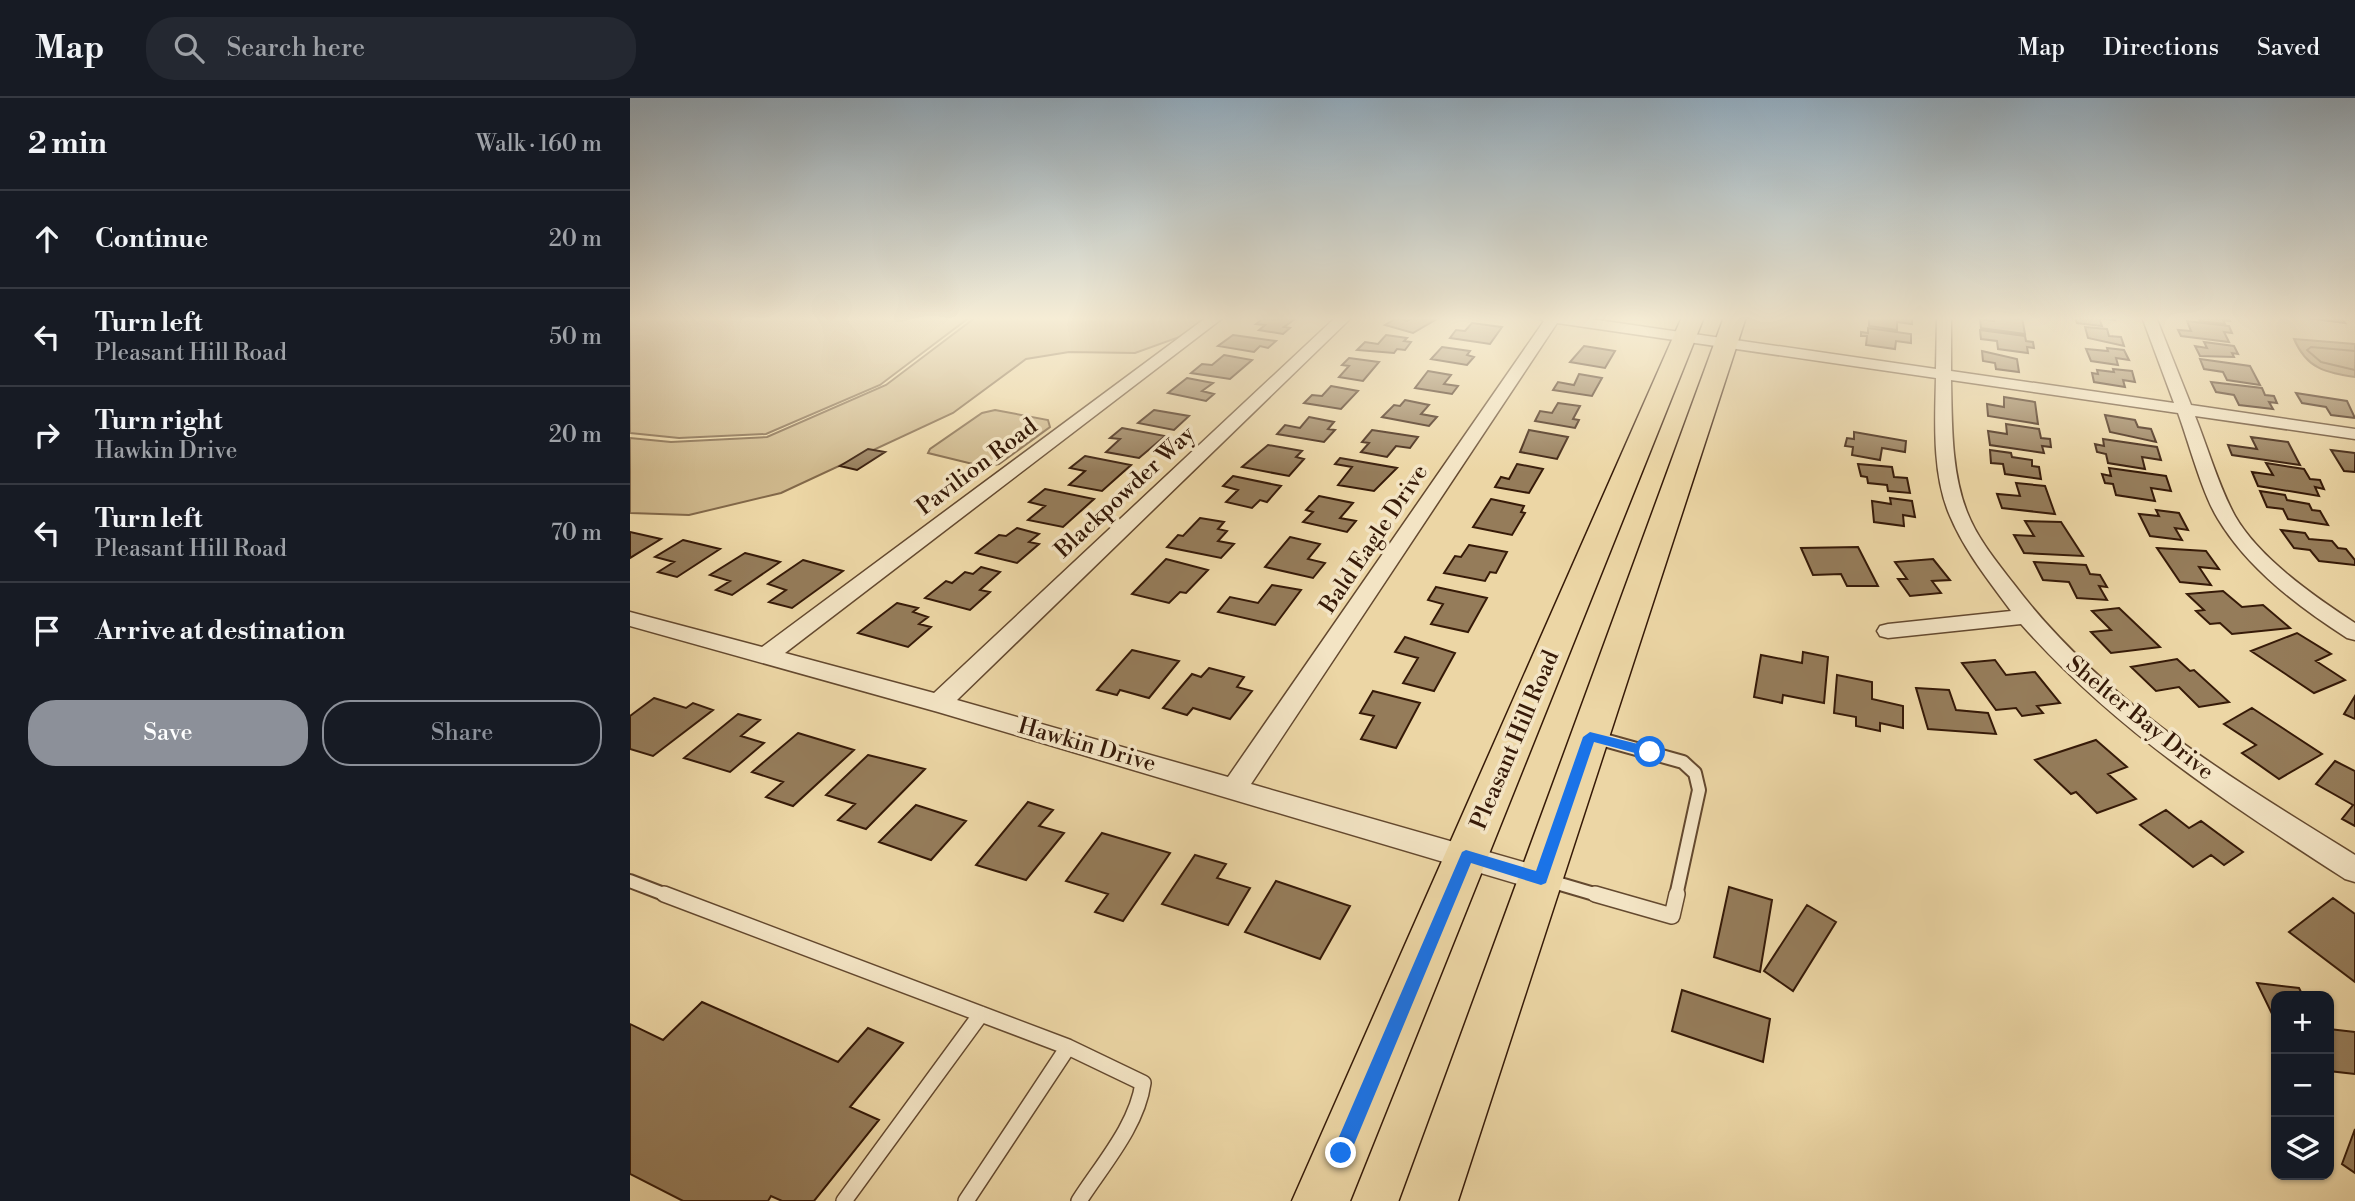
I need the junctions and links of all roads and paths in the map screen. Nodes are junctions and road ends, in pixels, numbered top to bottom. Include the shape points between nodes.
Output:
1 (1148, 368) edge
2 (1291, 368) edge
3 (1516, 368) edge
4 (1672, 368) edge
5 (1717, 368) edge
6 (1906, 368) edge
7 (1945, 368) edge
8 (2169, 368) edge
9 (1945, 374) junction
10 (2184, 409) junction
11 (2355, 434) edge
12 (2027, 616) junction
13 (630, 620) edge
14 (1888, 631) dead end
15 (2355, 633) edge
16 (767, 655) junction
17 (938, 703) junction
18 (1590, 737) junction
19 (1235, 787) junction
20 (1466, 856) junction
21 (2355, 870) edge
22 (1541, 878) junction
23 (630, 881) edge
24 (981, 1014) junction
25 (1068, 1047) junction
26 (844, 1201) edge
27 (966, 1201) edge
28 (1079, 1201) edge
29 (1321, 1201) edge
30 (1429, 1201) edge

1 - 16 street, Pavilion Road
2 - 17 street, Blackpowder Way
3 - 19 street, Bald Eagle Drive
4 - 20 main road, Pleasant Hill Road
5 - 18 main road
6 - 9 street
7 - 9 street, Shelter Bay Drive
8 - 10 street
9 - 10 street
9 - 12 street, Shelter Bay Drive via 1947,467 1957,510 2006,592
10 - 11 street
10 - 15 street via 2226,517 2245,544 2276,576
12 - 14 street
12 - 21 street, Shelter Bay Drive via 2064,658 2126,713 2220,784
13 - 16 street, Hawkin Drive
16 - 17 street, Hawkin Drive
17 - 19 street, Hawkin Drive
18 - 22 main road
18 - 22 lane via 1671,758 1697,775 1699,790 1672,916
19 - 20 street, Hawkin Drive
20 - 22 street, Hawkin Drive
20 - 29 main road, Pleasant Hill Road
22 - 30 main road
23 - 24 lane
24 - 25 lane
24 - 26 lane
25 - 27 lane
25 - 28 lane via 1137,1078 1144,1093

